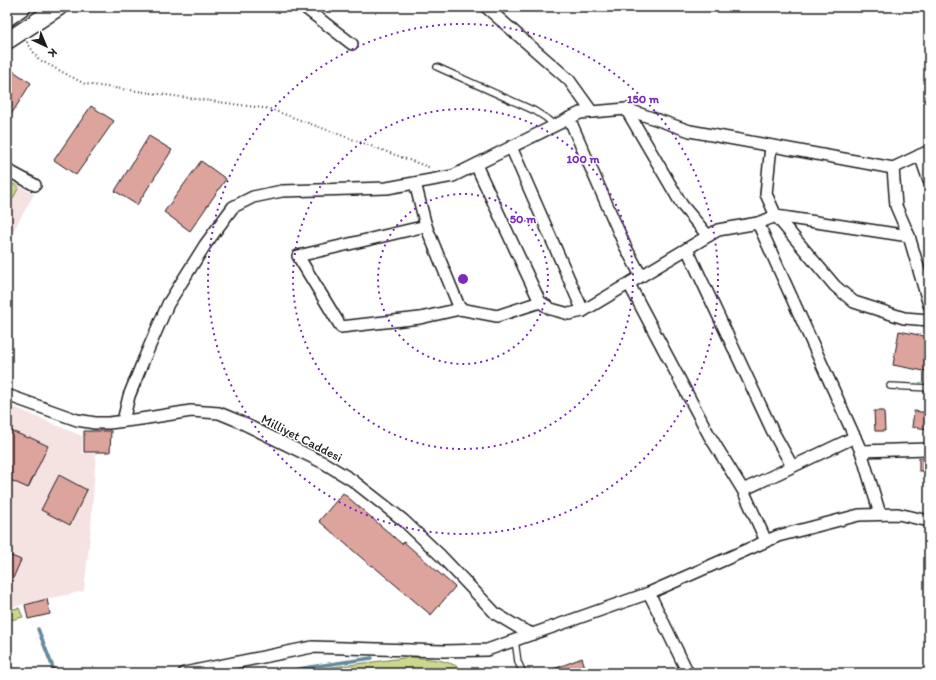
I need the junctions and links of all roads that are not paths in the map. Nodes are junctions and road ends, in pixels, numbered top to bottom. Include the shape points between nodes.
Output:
1 (22, 7) edge
2 (58, 7) edge
3 (304, 7) edge
4 (486, 7) edge
5 (7, 18) edge
6 (7, 41) edge
7 (352, 44) dead end
8 (437, 67) dead end
9 (626, 109) junction
10 (592, 112) junction
11 (569, 118) junction
12 (554, 125) junction
13 (772, 146) junction
14 (511, 147) junction
15 (924, 153) edge
16 (476, 165) junction
17 (893, 168) junction
18 (7, 170) edge
19 (929, 181) edge
20 (415, 183) junction
21 (35, 185) dead end
22 (776, 216) junction
23 (758, 223) junction
24 (426, 226) junction
25 (708, 236) junction
26 (909, 236) junction
27 (687, 249) junction
28 (641, 276) junction
29 (629, 284) junction
30 (540, 302) junction
31 (929, 305) edge
32 (460, 310) junction
33 (583, 311) junction
34 (929, 320) edge
35 (890, 386) dead end
36 (929, 388) edge
37 (7, 395) edge
38 (123, 421) junction
39 (855, 437) junction
40 (929, 449) edge
41 (861, 452) junction
42 (792, 466) junction
43 (743, 490) junction
44 (880, 514) junction
45 (929, 521) edge
46 (766, 541) junction
47 (649, 593) junction
48 (534, 634) junction
49 (515, 640) junction
50 (184, 673) edge
51 (523, 673) edge
52 (688, 673) edge

1 - 5 main road
2 - 6 main road
3 - 7 street
4 - 10 street via 569,80
8 - 12 lane via 535,111
9 - 10 street
9 - 13 street via 690,132
9 - 25 street via 682,205
10 - 11 street via 580,113
11 - 12 street
11 - 28 street via 625,246
12 - 14 street
13 - 17 street
13 - 22 street via 766,194
14 - 16 street
14 - 33 street
15 - 17 street
15 - 19 street
16 - 20 street via 453,176
16 - 30 street
17 - 26 street via 896,206
18 - 21 street
20 - 24 street
20 - 38 street via 387,188 282,191 253,197 234,207 168,304 129,396
22 - 23 street
22 - 26 street
22 - 34 street via 835,286 854,302 904,318
23 - 25 street via 718,230
23 - 39 street
24 - 32 street
24 - 32 street via 298,256 341,327 420,318
25 - 27 street
26 - 31 street
27 - 28 street
27 - 42 street via 772,430
28 - 29 street
29 - 33 street
29 - 43 street via 709,435
30 - 32 street via 497,316
30 - 33 street via 551,309 569,314
35 - 36 lane
37 - 38 street, Milliyet Caddesi via 77,420 95,423
38 - 48 street, Milliyet Caddesi via 191,411 219,413 324,463 352,480 403,520 496,614
39 - 41 street
39 - 42 street
40 - 41 street
41 - 44 street
42 - 43 street
43 - 46 street
44 - 45 street via 898,514
44 - 46 street via 859,515
46 - 47 street
47 - 48 street
47 - 52 street
48 - 49 street
49 - 50 street via 487,650 312,647
49 - 51 lane via 518,662

